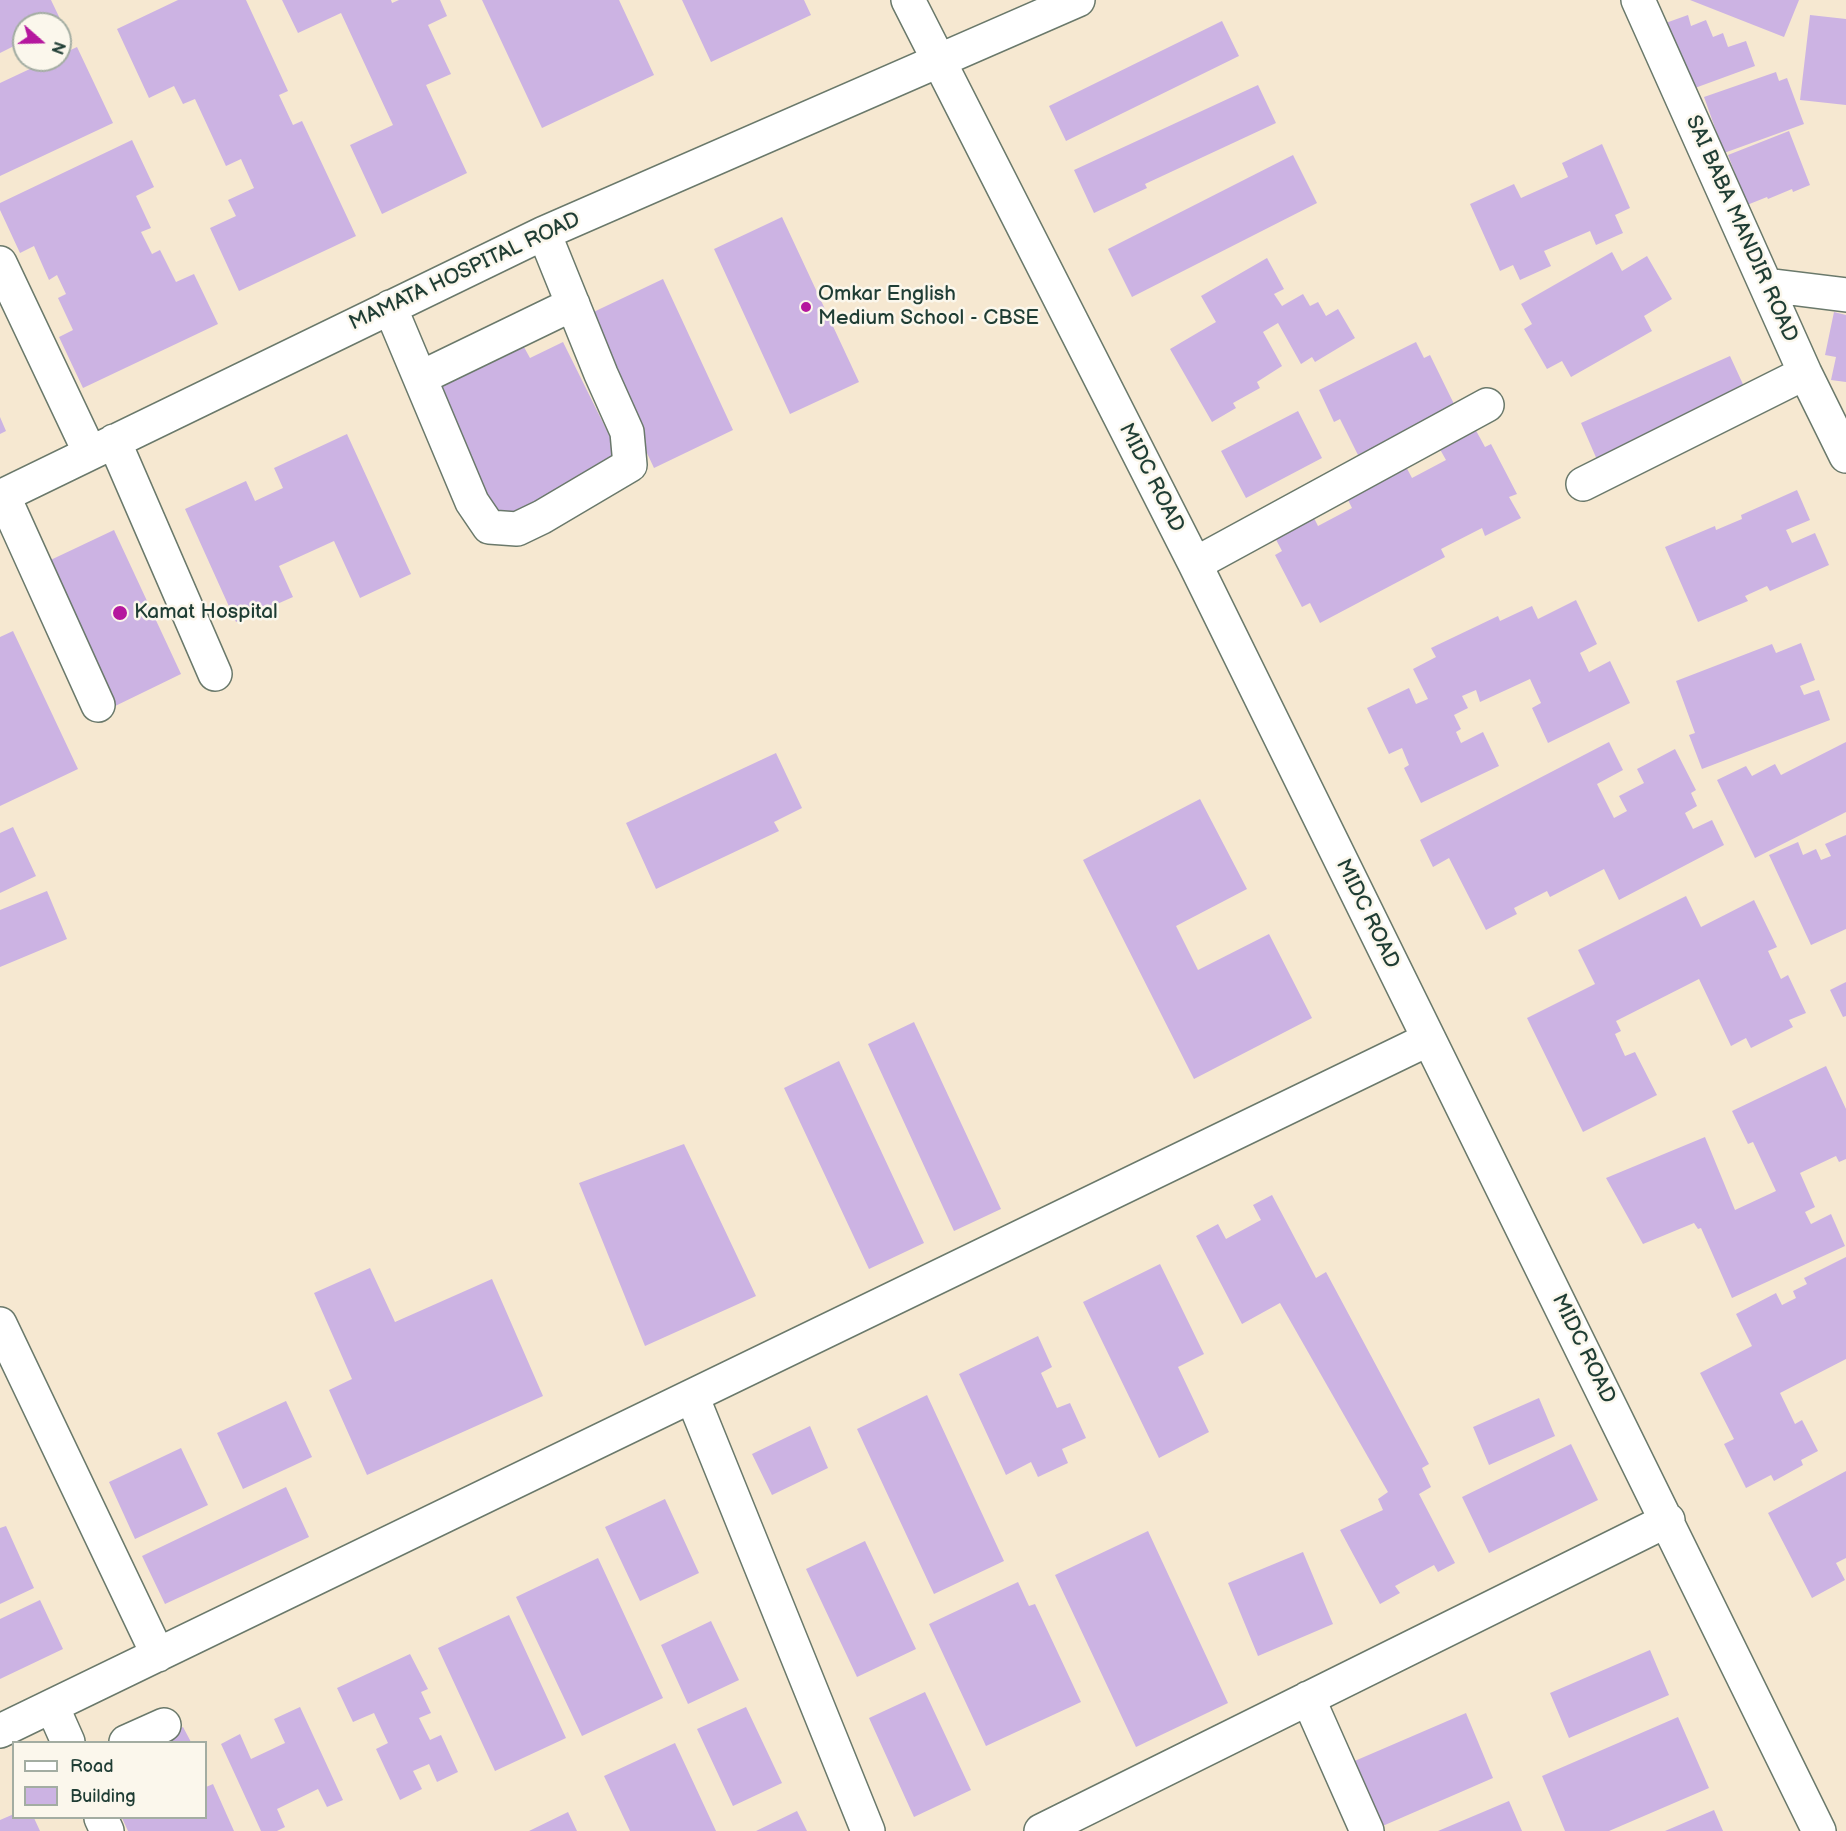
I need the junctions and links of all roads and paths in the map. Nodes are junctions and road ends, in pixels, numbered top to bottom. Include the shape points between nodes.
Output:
1 (908, 0) edge
2 (1078, 0) edge
3 (1638, 0) edge
4 (938, 61) junction
5 (544, 233) junction
6 (0, 263) edge
7 (1767, 285) junction
8 (1846, 295) edge
9 (573, 304) junction
10 (390, 308) junction
11 (1805, 373) junction
12 (420, 378) junction
13 (1487, 405) dead end
14 (102, 447) junction
15 (1846, 456) edge
16 (1583, 484) dead end
17 (1, 496) edge
18 (1195, 564) junction
19 (215, 674) dead end
20 (98, 705) dead end
21 (1428, 1039) junction
22 (0, 1324) edge
23 (692, 1396) junction
24 (1668, 1520) junction
25 (158, 1655) junction
26 (1308, 1698) junction
27 (52, 1706) junction
28 (165, 1725) dead end
29 (0, 1731) edge
30 (67, 1741) edge
31 (130, 1741) edge
32 (868, 1831) edge
33 (1041, 1831) edge
34 (1367, 1831) edge
35 (1819, 1831) edge

1 - 4 street, MIDC ROAD
2 - 4 street, MAMATA HOSPITAL ROAD
3 - 7 street, SAI BABA MANDIR ROAD
4 - 5 street, MAMATA HOSPITAL ROAD
4 - 18 street, MIDC ROAD
5 - 9 street
5 - 10 street, MAMATA HOSPITAL ROAD
6 - 14 street
7 - 8 street
7 - 11 street, SAI BABA MANDIR ROAD
9 - 12 street
9 - 12 street via 627,432 630,465 534,521 517,529 489,527 472,502
10 - 12 street
10 - 14 street, MAMATA HOSPITAL ROAD
11 - 15 street, SAI BABA MANDIR ROAD
11 - 16 street
13 - 18 street
14 - 17 street, MAMATA HOSPITAL ROAD
14 - 19 street
17 - 20 street
18 - 21 street, MIDC ROAD
21 - 23 street
21 - 24 street, MIDC ROAD
22 - 25 street
23 - 25 street
23 - 32 street
24 - 26 street
24 - 35 street, MIDC ROAD
25 - 27 street
26 - 33 street
26 - 34 street
27 - 29 street
27 - 30 street
28 - 31 street

